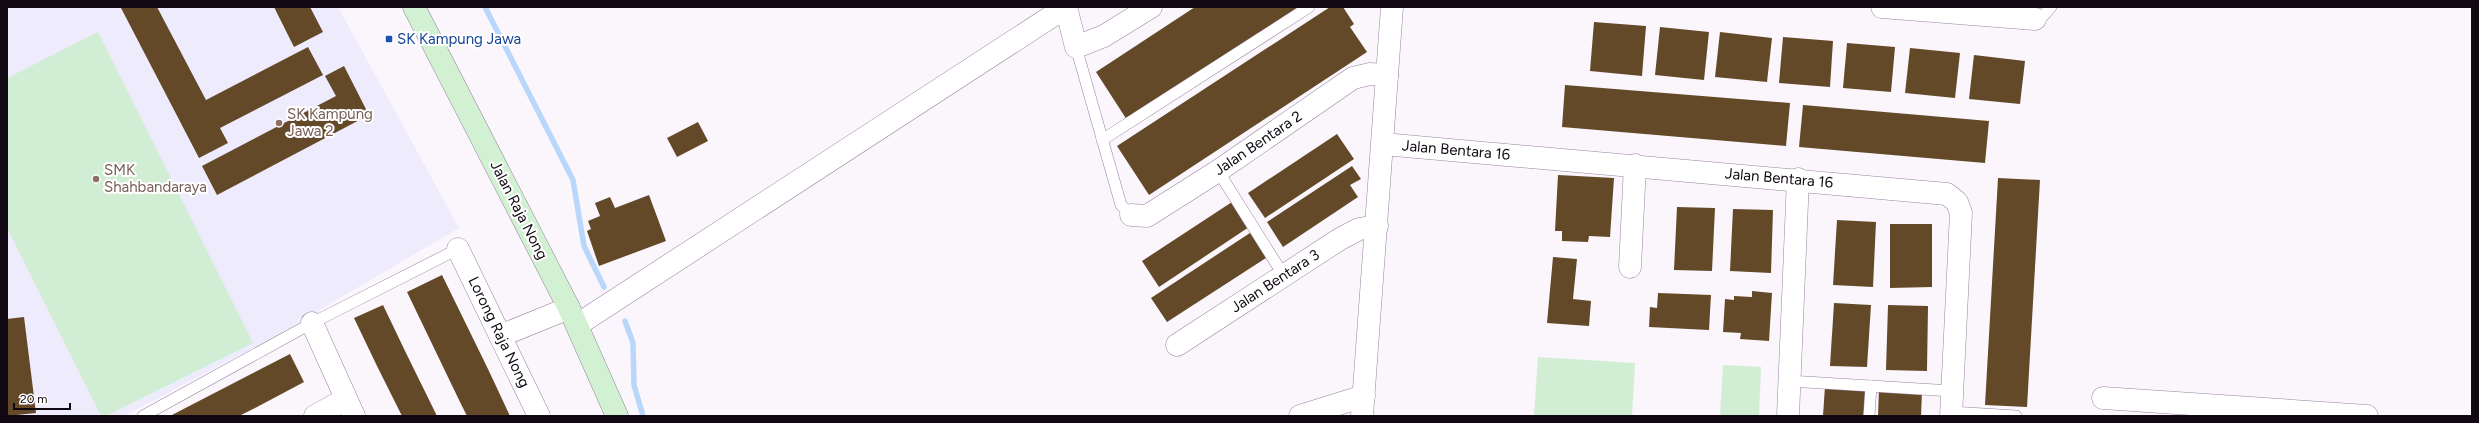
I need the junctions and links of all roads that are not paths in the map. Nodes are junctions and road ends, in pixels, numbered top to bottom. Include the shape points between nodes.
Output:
1 (414, 7) edge
2 (1066, 7) edge
3 (1151, 7) edge
4 (1309, 7) edge
5 (1392, 7) edge
6 (1882, 7) edge
7 (2043, 13) edge
8 (1076, 47) junction
9 (1387, 75) junction
10 (1102, 140) junction
11 (1383, 144) junction
12 (1636, 165) junction
13 (1218, 171) junction
14 (1798, 180) junction
15 (1131, 215) joint
16 (1377, 226) junction
17 (458, 249) joint
18 (1630, 267) dead end
19 (1284, 276) junction
20 (573, 316) junction
21 (312, 323) junction
22 (500, 336) junction
23 (1177, 345) dead end
24 (1789, 380) junction
25 (1871, 386) junction
26 (2103, 398) dead end
27 (1363, 406) edge
28 (1952, 406) edge
29 (350, 408) edge
30 (143, 416) edge
31 (315, 416) edge
32 (539, 416) edge
33 (617, 416) edge
34 (1300, 416) edge
35 (1788, 416) edge
36 (1869, 416) edge
37 (2016, 416) edge
38 (2367, 416) edge

1 - 20 main road, Jalan Raja Nong
2 - 8 street
2 - 20 street
3 - 8 street via 1104,36
4 - 10 lane
5 - 9 street
6 - 7 street
8 - 10 lane
9 - 11 street
9 - 13 street, Jalan Bentara 2 via 1370,74 1353,78
10 - 15 lane via 1121,205
11 - 12 street, Jalan Bentara 16
11 - 16 street
12 - 14 street, Jalan Bentara 16
12 - 18 street
13 - 15 street, Jalan Bentara 2 via 1147,216
13 - 19 lane
14 - 24 street
14 - 28 street, Jalan Bentara 16 via 1947,194 1957,202 1961,213
16 - 19 street, Jalan Bentara 3 via 1359,229 1340,239
16 - 27 street
17 - 21 lane
17 - 22 street, Lorong Raja Nong
19 - 23 street, Jalan Bentara 3
20 - 22 street
20 - 33 main road, Jalan Raja Nong
21 - 29 street
21 - 30 lane
22 - 32 street, Lorong Raja Nong
24 - 25 lane
24 - 35 street
25 - 28 lane
25 - 36 lane
26 - 38 street
27 - 34 street
28 - 37 lane
29 - 31 street

